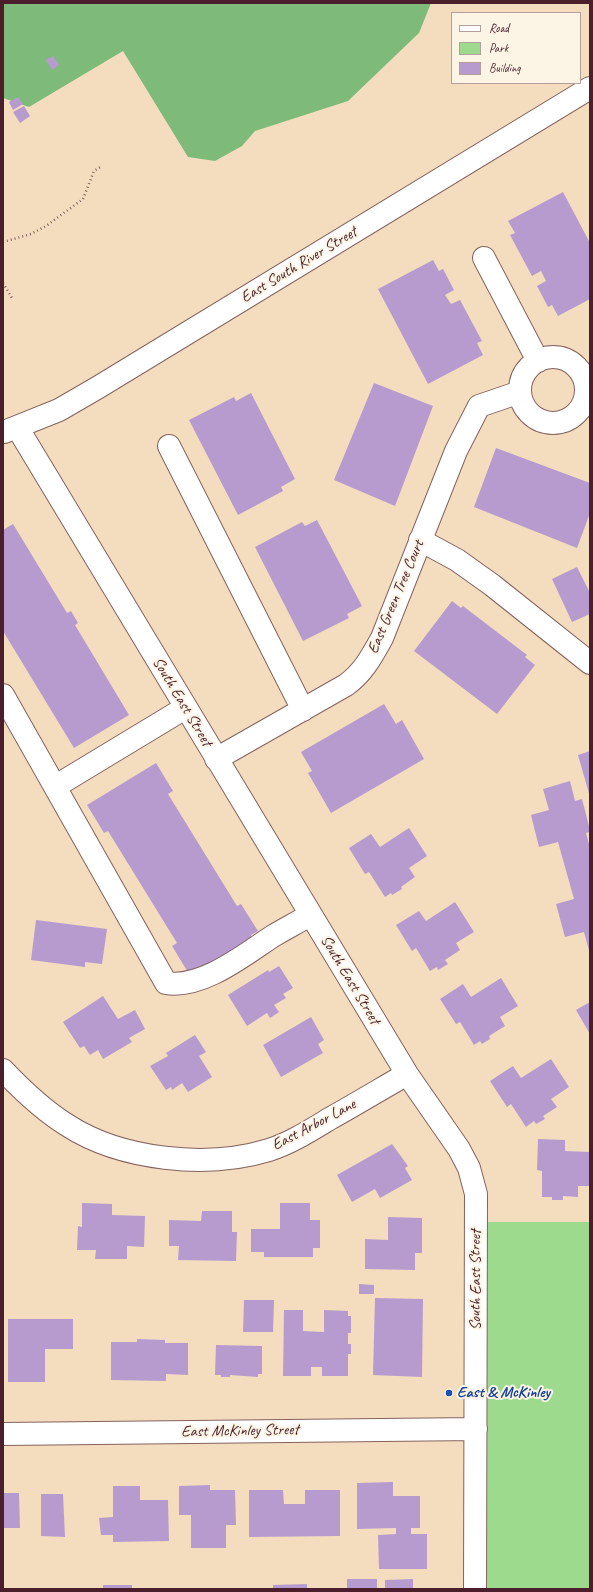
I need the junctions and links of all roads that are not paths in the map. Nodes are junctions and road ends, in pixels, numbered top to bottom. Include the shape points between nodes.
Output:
1 (590, 88) edge
2 (484, 258) dead end
3 (538, 361) junction
4 (520, 392) junction
5 (10, 430) edge
6 (169, 446) dead end
7 (420, 540) junction
8 (590, 663) edge
9 (3, 695) edge
10 (185, 708) junction
11 (303, 710) junction
12 (216, 759) junction
13 (56, 786) junction
14 (310, 915) junction
15 (3, 1070) edge
16 (407, 1074) junction
17 (476, 1429) junction
18 (3, 1434) edge
19 (475, 1589) edge

1 - 5 street, East South River Street via 97,388 59,410
2 - 3 street
3 - 4 street via 526,372
3 - 4 street via 553,357 573,363 585,381 584,402 570,419 548,422 538,419 529,412
4 - 7 street, East Green Tree Court via 478,406 456,451
5 - 10 street, South East Street
6 - 11 street
7 - 8 street via 457,560 492,585
7 - 11 street, East Green Tree Court via 372,658 356,678
9 - 13 street
10 - 12 street, South East Street
10 - 13 street
11 - 12 street, East Green Tree Court
12 - 14 street, South East Street
13 - 14 street via 166,983 176,985 192,981 222,969
14 - 16 street, South East Street
15 - 16 street, East Arbor Lane via 21,1089 68,1126 118,1148 150,1156 186,1160 242,1157 270,1150 295,1140
16 - 17 street, South East Street via 459,1149 469,1168 476,1194
17 - 18 street, East McKinley Street
17 - 19 street, South East Street

